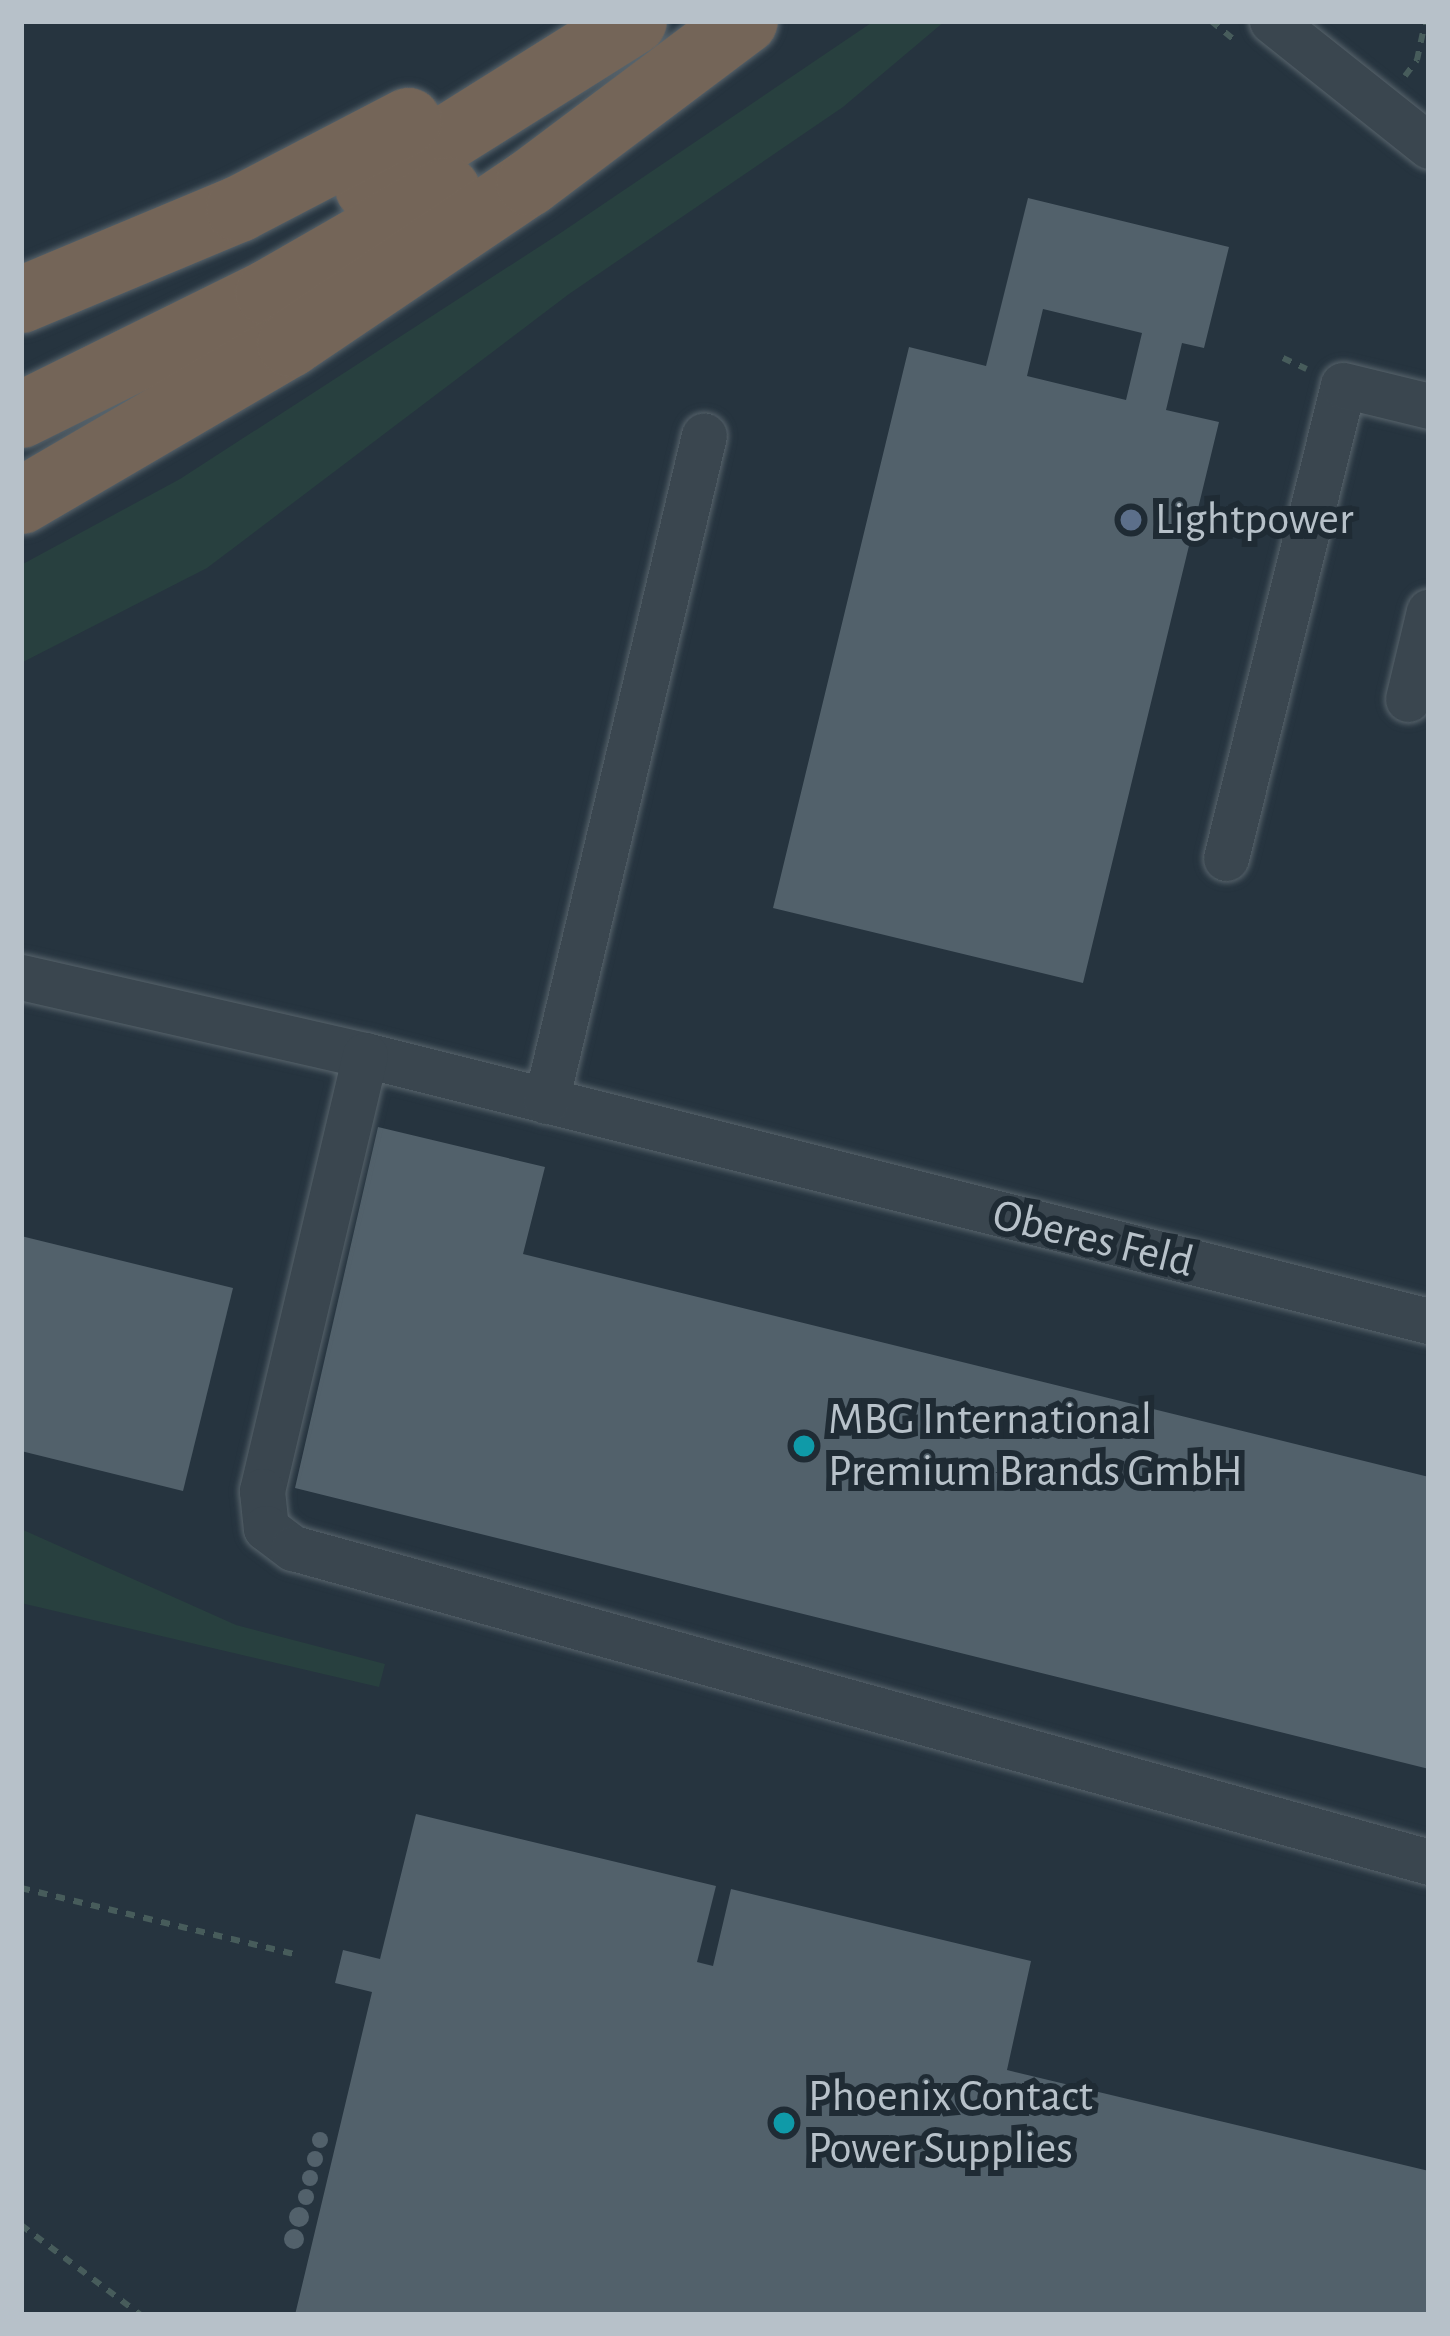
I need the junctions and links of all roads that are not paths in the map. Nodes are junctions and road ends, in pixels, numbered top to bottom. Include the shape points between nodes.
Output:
1 (576, 21) edge
2 (634, 21) edge
3 (701, 21) edge
4 (745, 21) edge
5 (1272, 21) edge
6 (1429, 146) edge
7 (21, 300) edge
8 (21, 368) edge
9 (1429, 406) edge
10 (21, 415) edge
11 (704, 435) dead end
12 (21, 501) edge
13 (1429, 611) edge
14 (1408, 699) dead end
15 (1226, 858) dead end
16 (21, 977) edge
17 (365, 1055) junction
18 (546, 1101) junction
19 (1429, 1321) edge
20 (1429, 1862) edge

1 - 7 highway via 258,200
2 - 8 highway via 268,245
3 - 10 highway via 490,166 268,293
4 - 12 highway via 529,183 290,344
5 - 6 street
9 - 15 street via 1343,385
11 - 18 street
13 - 14 street
16 - 17 street, Oberes Feld
17 - 18 street, Oberes Feld
17 - 20 street via 262,1492 266,1528 292,1548
18 - 19 street, Oberes Feld

